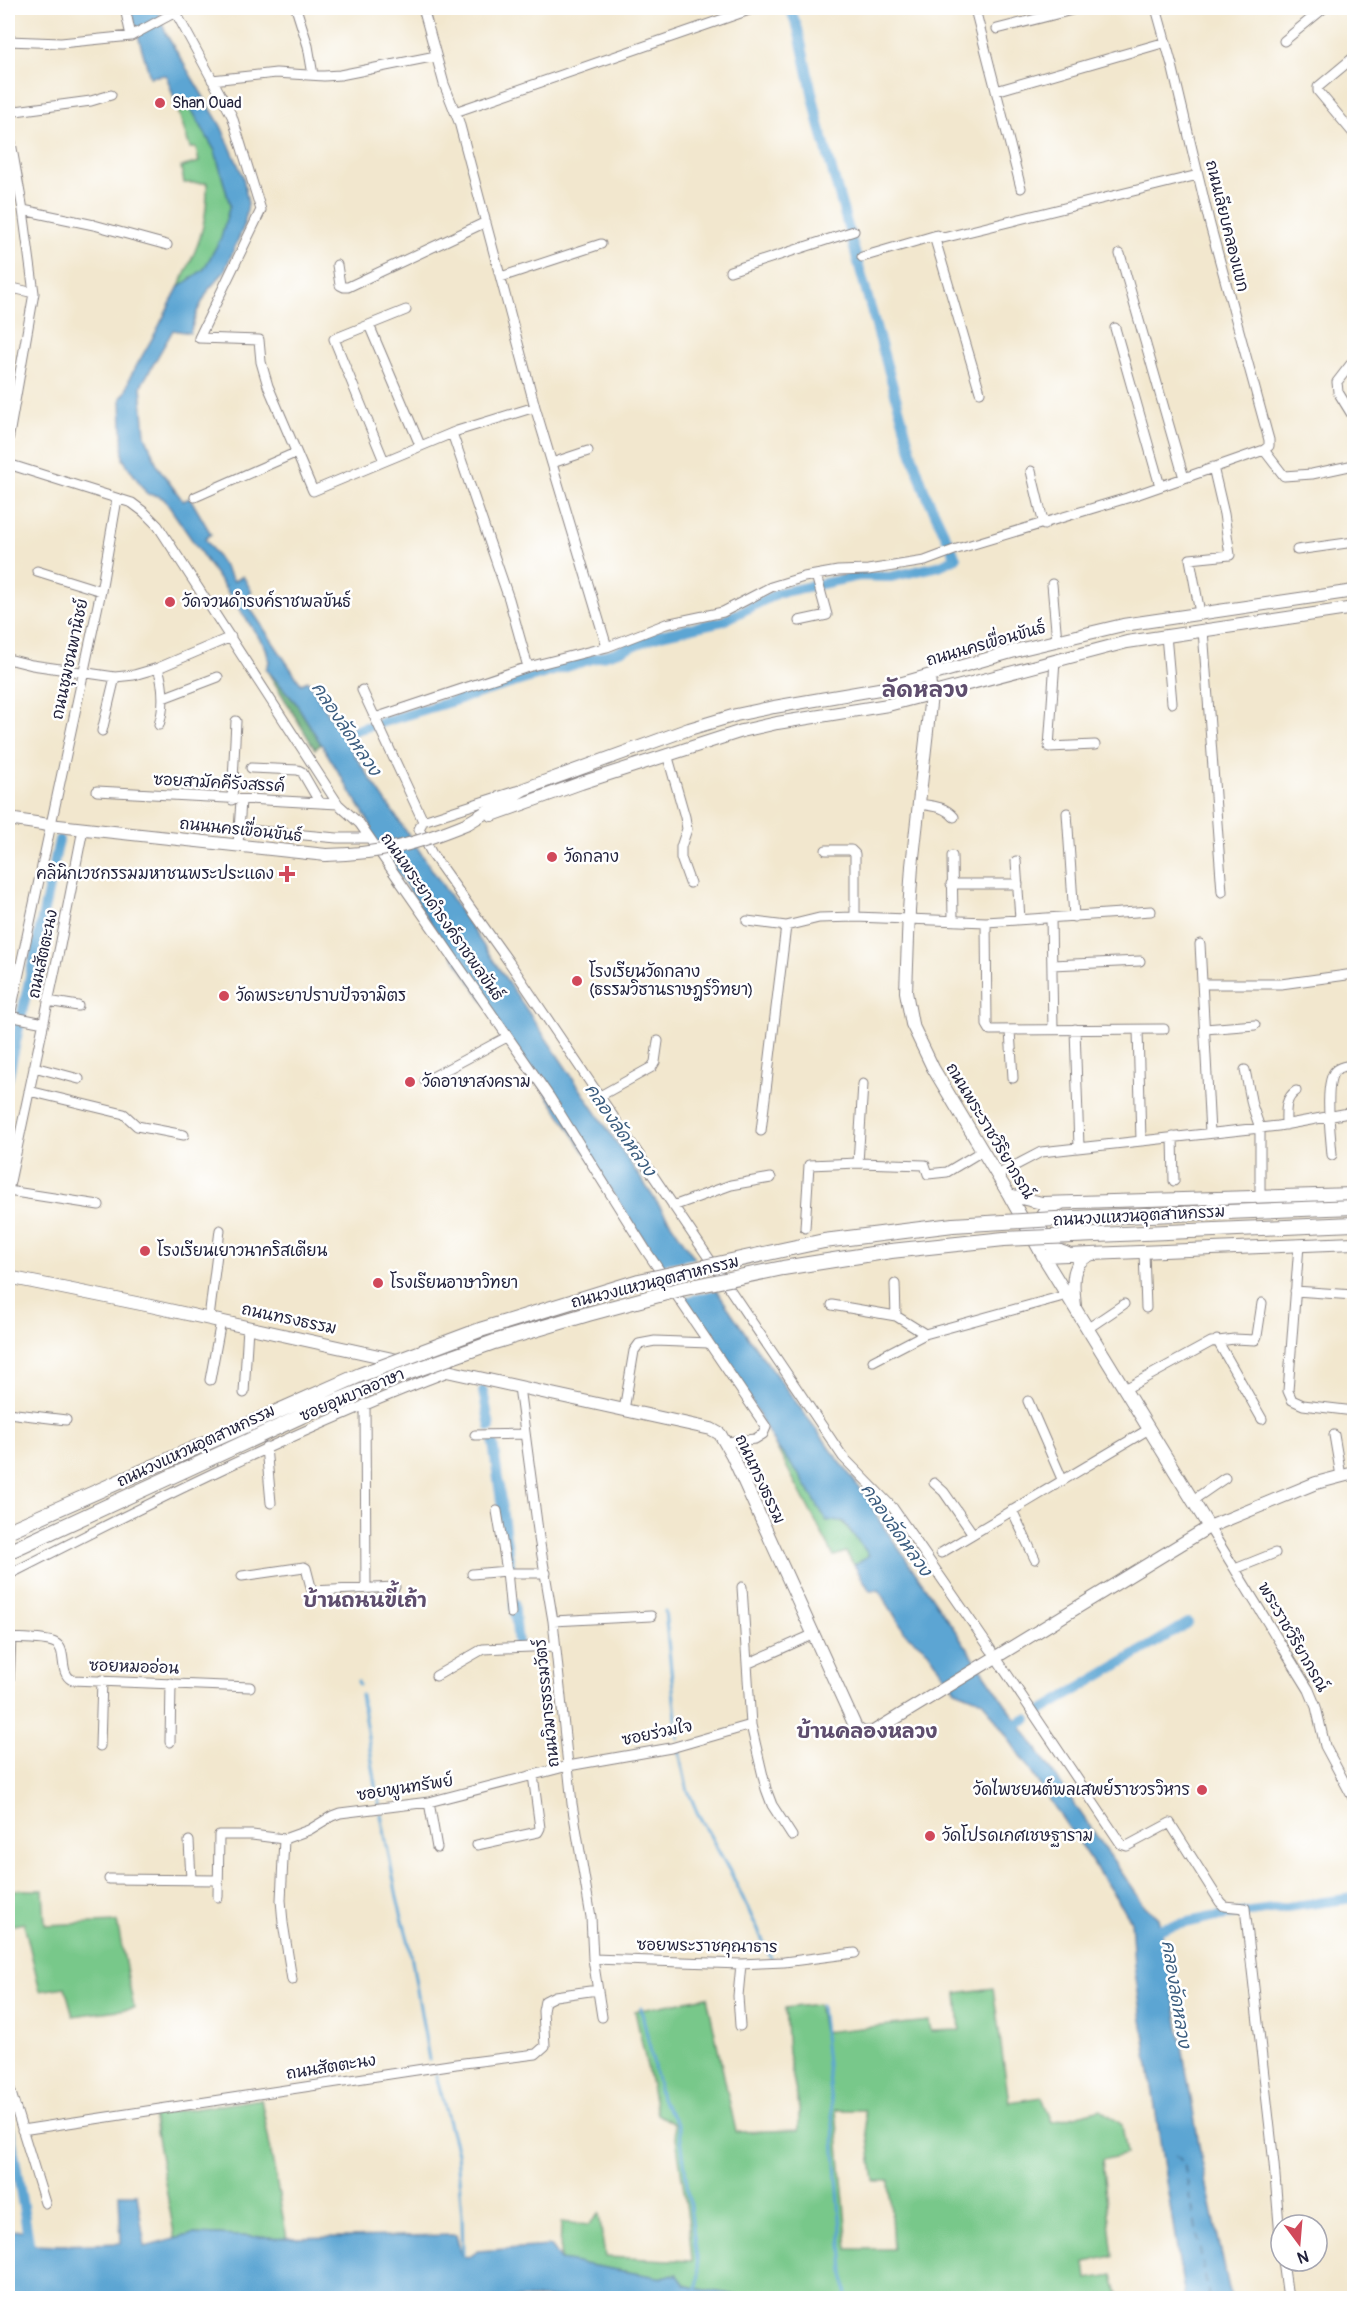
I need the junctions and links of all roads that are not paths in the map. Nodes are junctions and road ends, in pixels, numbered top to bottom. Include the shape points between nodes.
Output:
1 (125, 8) edge
2 (296, 8) edge
3 (423, 8) edge
4 (755, 8) edge
5 (1080, 8) edge
6 (1156, 8) edge
7 (1324, 8) edge
8 (179, 9) edge
9 (976, 13) dead end
10 (997, 30) dead end
11 (134, 35) junction
12 (8, 41) edge
13 (1284, 41) dead end
14 (1166, 42) junction
15 (436, 56) junction
16 (1354, 57) edge
17 (313, 75) junction
18 (212, 80) junction
19 (996, 91) junction
20 (111, 95) dead end
21 (8, 112) edge
22 (455, 112) junction
23 (8, 126) edge
24 (1354, 133) edge
25 (11, 163) edge
26 (1198, 175) junction
27 (1021, 188) dead end
28 (23, 210) junction
29 (486, 222) junction
30 (850, 233) dead end
31 (934, 236) junction
32 (601, 244) dead end
33 (168, 245) dead end
34 (1120, 254) dead end
35 (862, 257) dead end
36 (337, 265) dead end
37 (730, 270) dead end
38 (501, 277) junction
39 (8, 287) edge
40 (33, 293) junction
41 (406, 310) dead end
42 (369, 325) junction
43 (1115, 328) dead end
44 (1354, 360) edge
45 (980, 392) dead end
46 (535, 407) junction
47 (1354, 418) edge
48 (452, 433) junction
49 (8, 441) edge
50 (420, 445) junction
51 (1264, 450) junction
52 (588, 452) dead end
53 (295, 453) junction
54 (384, 461) junction
55 (552, 463) junction
56 (8, 464) edge
57 (1354, 465) edge
58 (1213, 467) junction
59 (1032, 471) dead end
60 (1184, 478) junction
61 (1160, 486) junction
62 (195, 498) dead end
63 (117, 499) junction
64 (1044, 525) junction
65 (1354, 542) edge
66 (1297, 549) dead end
67 (37, 571) dead end
68 (818, 581) junction
69 (1052, 584) dead end
70 (100, 591) junction
71 (1354, 591) edge
72 (1283, 601) junction
73 (1354, 608) edge
74 (1200, 613) junction
75 (1286, 617) junction
76 (799, 621) dead end
77 (1203, 630) junction
78 (1166, 635) junction
79 (231, 638) junction
80 (1057, 641) junction
81 (607, 647) junction
82 (994, 658) junction
83 (8, 659) edge
84 (1055, 660) junction
85 (528, 667) junction
86 (158, 668) junction
87 (83, 672) junction
88 (1000, 675) junction
89 (115, 677) junction
90 (218, 677) dead end
91 (929, 677) junction
92 (362, 690) dead end
93 (931, 695) junction
94 (164, 698) junction
95 (1172, 703) dead end
96 (375, 720) junction
97 (236, 721) dead end
98 (159, 725) dead end
99 (102, 731) dead end
100 (1095, 745) dead end
101 (668, 754) junction
102 (251, 768) dead end
103 (524, 789) junction
104 (97, 791) dead end
105 (236, 800) junction
106 (320, 803) junction
107 (338, 804) junction
108 (919, 804) junction
109 (1067, 813) dead end
110 (954, 817) dead end
111 (8, 819) edge
112 (423, 821) junction
113 (468, 823) junction
114 (49, 825) junction
115 (83, 829) junction
116 (239, 829) junction
117 (369, 838) junction
118 (238, 846) junction
119 (826, 850) dead end
120 (952, 856) dead end
121 (1016, 861) dead end
122 (690, 883) dead end
123 (951, 884) junction
124 (1018, 884) junction
125 (1222, 892) dead end
126 (1151, 911) dead end
127 (855, 917) junction
128 (1074, 917) junction
129 (909, 918) junction
130 (1051, 918) junction
131 (1020, 919) junction
132 (953, 920) junction
133 (747, 921) dead end
134 (986, 922) junction
135 (786, 926) junction
136 (1200, 944) dead end
137 (1140, 962) dead end
138 (1052, 965) junction
139 (1354, 974) edge
140 (1203, 984) junction
141 (48, 1001) junction
142 (78, 1006) dead end
143 (10, 1020) edge
144 (44, 1023) junction
145 (1255, 1025) dead end
146 (1053, 1029) junction
147 (1075, 1029) junction
148 (1164, 1029) dead end
149 (1205, 1029) junction
150 (1010, 1030) junction
151 (1137, 1030) junction
152 (507, 1036) junction
153 (658, 1041) dead end
154 (1354, 1064) edge
155 (34, 1067) junction
156 (1245, 1070) dead end
157 (1012, 1078) dead end
158 (79, 1079) dead end
159 (425, 1081) dead end
160 (863, 1084) dead end
161 (29, 1091) junction
162 (1296, 1091) dead end
163 (600, 1096) junction
164 (1354, 1113) edge
165 (1330, 1117) junction
166 (1286, 1125) junction
167 (1260, 1128) junction
168 (761, 1131) dead end
169 (1210, 1133) junction
170 (184, 1136) dead end
171 (1173, 1137) junction
172 (1141, 1141) junction
173 (1079, 1148) junction
174 (982, 1151) junction
175 (1332, 1155) dead end
176 (858, 1163) junction
177 (997, 1175) junction
178 (771, 1178) dead end
179 (1174, 1181) dead end
180 (8, 1191) edge
181 (1354, 1194) edge
182 (1009, 1195) junction
183 (1260, 1196) junction
184 (1097, 1201) junction
185 (99, 1205) dead end
186 (673, 1206) junction
187 (1354, 1207) edge
188 (1354, 1224) edge
189 (805, 1228) dead end
190 (220, 1230) dead end
191 (1354, 1243) edge
192 (1299, 1245) junction
193 (1144, 1251) junction
194 (1070, 1254) junction
195 (1093, 1254) junction
196 (1042, 1256) junction
197 (8, 1277) edge
198 (895, 1284) dead end
199 (1295, 1291) junction
200 (1067, 1295) junction
201 (1354, 1295) edge
202 (1262, 1303) dead end
203 (1124, 1304) dead end
204 (832, 1305) dead end
205 (1146, 1308) dead end
206 (1076, 1310) junction
207 (896, 1316) junction
208 (215, 1320) junction
209 (248, 1327) junction
210 (1087, 1329) junction
211 (925, 1334) junction
212 (1217, 1340) junction
213 (709, 1343) junction
214 (873, 1361) dead end
215 (450, 1371) junction
216 (210, 1380) dead end
217 (519, 1387) junction
218 (1125, 1389) junction
219 (244, 1393) dead end
220 (1028, 1401) dead end
221 (365, 1404) junction
222 (624, 1410) junction
223 (1354, 1411) edge
224 (8, 1413) edge
225 (1262, 1419) dead end
226 (66, 1420) dead end
227 (1149, 1430) junction
228 (525, 1434) junction
229 (475, 1435) dead end
230 (1334, 1435) dead end
231 (726, 1442) junction
232 (266, 1448) junction
233 (1354, 1473) edge
234 (1341, 1476) junction
235 (1225, 1478) dead end
236 (1062, 1479) junction
237 (934, 1483) dead end
238 (1192, 1500) junction
239 (270, 1503) dead end
240 (1012, 1510) junction
241 (497, 1511) dead end
242 (1209, 1527) junction
243 (8, 1532) edge
244 (973, 1534) junction
245 (8, 1552) edge
246 (941, 1553) dead end
247 (1275, 1553) dead end
248 (1035, 1559) dead end
249 (1235, 1569) junction
250 (507, 1571) junction
251 (546, 1573) junction
252 (472, 1574) dead end
253 (8, 1575) edge
254 (242, 1576) dead end
255 (394, 1587) dead end
256 (742, 1587) dead end
257 (366, 1588) junction
258 (511, 1613) dead end
259 (651, 1616) dead end
260 (553, 1621) junction
261 (812, 1635) junction
262 (9, 1638) edge
263 (555, 1646) junction
264 (994, 1657) junction
265 (747, 1664) junction
266 (436, 1676) dead end
267 (102, 1680) junction
268 (171, 1683) junction
269 (9, 1685) edge
270 (250, 1687) dead end
271 (751, 1725) junction
272 (170, 1742) dead end
273 (100, 1746) dead end
274 (568, 1766) junction
275 (533, 1775) junction
276 (1354, 1800) edge
277 (429, 1802) junction
278 (792, 1836) dead end
279 (284, 1839) junction
280 (189, 1841) dead end
281 (477, 1845) dead end
282 (437, 1848) dead end
283 (109, 1879) dead end
284 (190, 1879) junction
285 (218, 1880) junction
286 (218, 1897) dead end
287 (855, 1953) dead end
288 (593, 1959) junction
289 (741, 1964) junction
290 (292, 1980) dead end
291 (597, 1990) junction
292 (602, 2017) dead end
293 (740, 2026) dead end
294 (8, 2083) edge
295 (22, 2130) junction
296 (45, 2203) dead end
297 (1278, 2213) edge
298 (1285, 2273) edge
299 (1288, 2298) edge

1 - 11 street
2 - 17 street
3 - 15 street
4 - 22 street
5 - 10 street
6 - 14 street, ถนนเลียบคลองแขก
7 - 13 street
8 - 11 street
8 - 18 street
9 - 19 street
11 - 12 street via 61,43
14 - 19 street
14 - 26 street, ถนนเลียบคลองแขก
15 - 17 street via 360,72
15 - 22 street
16 - 24 street via 1318,91
17 - 18 street via 268,74
18 - 53 street via 232,116 261,210 199,338 259,340 268,386
19 - 27 street
20 - 21 street
22 - 29 street
23 - 25 street
25 - 28 street
26 - 31 street via 943,238
26 - 51 street, ถนนเลียบคลองแขก via 1269,440
28 - 33 street
28 - 40 street
29 - 36 street via 348,287 340,285
29 - 38 street
30 - 37 street
31 - 35 street
31 - 45 street
32 - 38 street
34 - 60 street
38 - 46 street
39 - 40 street
40 - 49 street
41 - 42 street
42 - 50 street
42 - 54 street via 334,339
43 - 61 street
44 - 47 street via 1337,382 1338,392
46 - 48 street
46 - 55 street
48 - 50 street
48 - 85 street
50 - 54 street
51 - 57 street via 1284,476
51 - 58 street
52 - 55 street
53 - 54 street via 313,491
53 - 62 street
55 - 81 street
56 - 63 street, ถนนพระยาดำรงค์ราชพลขันธ์
58 - 60 street
58 - 74 street via 1230,555 1190,559
59 - 64 street
60 - 61 street
61 - 64 street
63 - 70 street, ถนนชุมชนพานิชย์
63 - 79 street, ถนนพระยาดำรงค์ราชพลขันธ์ via 132,503 158,526
64 - 68 street via 925,561
65 - 66 street
67 - 70 street
68 - 76 street via 827,615
68 - 81 street via 771,587 723,612 666,624
69 - 80 street
70 - 87 street, ถนนชุมชนพานิชย์
71 - 72 main road, ถนนนครเขื่อนขันธ์
72 - 74 main road, ถนนนครเขื่อนขันธ์
72 - 75 main road
73 - 75 main road, ถนนนครเขื่อนขันธ์
74 - 80 main road, ถนนนครเขื่อนขันธ์
75 - 77 main road, ถนนนครเขื่อนขันธ์
77 - 78 main road, ถนนนครเขื่อนขันธ์
77 - 125 street
78 - 84 main road, ถนนนครเขื่อนขันธ์
78 - 95 street
79 - 86 street
79 - 107 street, ถนนพระยาดำรงค์ราชพลขันธ์
80 - 82 main road, ถนนนครเขื่อนขันธ์
81 - 85 street
82 - 88 main road
82 - 91 main road, ถนนนครเขื่อนขันธ์
83 - 87 street
84 - 88 main road, ถนนนครเขื่อนขันธ์
84 - 100 street via 1049,747
85 - 96 street
86 - 89 street
86 - 94 street
87 - 89 street
87 - 114 street, ถนนชุมชนพานิชย์
88 - 93 main road, ถนนนครเขื่อนขันธ์
89 - 99 street
90 - 94 street
91 - 93 main road, ถนนพระราชวิริยาภรณ์
91 - 103 main road, ถนนนครเขื่อนขันธ์ via 736,715
92 - 96 street
93 - 101 main road, ถนนนครเขื่อนขันธ์ via 777,723
93 - 108 main road, ถนนพระราชวิริยาภรณ์
94 - 98 street
96 - 112 street
97 - 105 street
101 - 113 main road, ถนนนครเขื่อนขันธ์
101 - 122 street via 685,817 687,829 681,858
102 - 106 street via 302,772
103 - 112 street
103 - 113 main road, ถนนนครเขื่อนขันธ์
104 - 105 street, ซอยสามัคคีรังสรรค์
105 - 106 street, ซอยสามัคคีรังสรรค์
105 - 116 street
106 - 107 street, ซอยสามัคคีรังสรรค์
107 - 117 street, ถนนพระยาดำรงค์ราชพลขันธ์
108 - 110 street via 948,810
108 - 129 main road, ถนนพระราชวิริยาภรณ์
109 - 128 street
111 - 114 main road, ถนนนครเขื่อนขันธ์
112 - 163 street via 419,829 432,854
113 - 118 main road, ถนนนครเขื่อนขันธ์, bridge via 395,849 371,853 326,855
114 - 115 main road, ถนนนครเขื่อนขันธ์
114 - 143 street, ถนนชุมชนพานิชย์
115 - 118 main road, ถนนนครเขื่อนขันธ์
115 - 141 street, ถนนสัตตะนง
116 - 117 street
116 - 118 street
117 - 152 street, ถนนพระยาดำรงค์ราชพลขันธ์
119 - 127 street via 851,850 855,854
120 - 123 street
121 - 124 street
123 - 124 street
123 - 132 street
124 - 131 street
126 - 128 street
127 - 129 street
127 - 135 street via 819,918
128 - 130 street
129 - 132 street
129 - 174 main road, ถนนพระราชวิริยาภรณ์ via 906,992 912,1024
130 - 131 street
130 - 138 street
131 - 134 street
132 - 134 street
133 - 135 street
134 - 150 street via 987,1025 990,1030
135 - 168 street
136 - 140 street
137 - 138 street
138 - 146 street
139 - 140 street via 1281,984
140 - 149 street
141 - 142 street
141 - 144 street, ถนนสัตตะนง
143 - 144 street
144 - 155 street, ถนนสัตตะนง
145 - 149 street
146 - 147 street
146 - 150 street
147 - 151 street
147 - 173 street
148 - 151 street
149 - 169 street
150 - 157 street
151 - 172 street
152 - 159 street
152 - 213 street, ถนนพระยาดำรงค์ราชพลขันธ์
153 - 163 street via 652,1067
154 - 165 street via 1340,1067 1330,1077
155 - 158 street
155 - 161 street, ถนนสัตตะนง
156 - 167 street
160 - 176 street
161 - 170 street via 124,1114 137,1126
161 - 180 street, ถนนสัตตะนง
162 - 166 street via 1287,1103
163 - 186 street
164 - 165 street
165 - 166 street
165 - 175 street
166 - 167 street
167 - 169 street
167 - 183 street
169 - 171 street
171 - 172 street
171 - 179 street
172 - 173 street
173 - 177 street via 1041,1152
174 - 176 street via 945,1173 928,1174 926,1165
174 - 177 main road, ถนนพระราชวิริยาภรณ์
176 - 189 street via 809,1165
177 - 182 main road, ถนนพระราชวิริยาภรณ์
178 - 186 street via 731,1185
180 - 185 street
181 - 183 main road, ถนนวงแหวนอุตสาหกรรม
182 - 184 main road, ถนนวงแหวนอุตสาหกรรม via 1042,1203
182 - 196 main road, ถนนพระราชวิริยาภรณ์
183 - 184 main road, ถนนวงแหวนอุตสาหกรรม
184 - 194 main road via 1058,1204 1041,1216 1042,1234 1054,1248
186 - 264 street via 843,1457 893,1508
187 - 243 main road, ถนนวงแหวนอุตสาหกรรม, bridge via 953,1225 824,1241 650,1278 480,1330 360,1375
188 - 245 main road, ถนนวงแหวนอุตสาหกรรม, bridge via 1004,1239 891,1251 681,1289 494,1342 396,1377 317,1409
190 - 208 street
191 - 192 main road, ถนนวงแหวนอุตสาหกรรม
192 - 193 main road, ถนนวงแหวนอุตสาหกรรม
192 - 199 street
193 - 195 main road, ถนนวงแหวนอุตสาหกรรม
193 - 205 street
194 - 195 main road, ถนนวงแหวนอุตสาหกรรม
194 - 196 main road, ถนนวงแหวนอุตสาหกรรม
195 - 206 main road via 1083,1257 1077,1265
196 - 200 main road, ถนนพระราชวิริยาภรณ์
197 - 208 main road, ถนนทรงธรรม
198 - 207 street
199 - 201 street
199 - 223 street via 1287,1390 1292,1400 1304,1405
200 - 206 main road, ถนนพระราชวิริยาภรณ์
200 - 211 street
202 - 212 street via 1255,1340
203 - 210 street
204 - 207 street
206 - 210 main road, ถนนพระราชวิริยาภรณ์
207 - 211 street
208 - 209 main road, ถนนทรงธรรม
208 - 216 street
209 - 215 main road, ถนนทรงธรรม
209 - 219 street
210 - 218 main road, ถนนพระราชวิริยาภรณ์
211 - 214 street
212 - 218 street
212 - 225 street
213 - 222 street via 639,1344 634,1351
213 - 231 street, ถนนพระยาดำรงค์ราชพลขันธ์ via 766,1427 755,1439
215 - 217 main road, ถนนทรงธรรม
215 - 221 street, ซอยอุนบาลอาษา
217 - 222 main road, ถนนทรงธรรม
217 - 228 street, ถนนวิมารธรรมวัตร์
218 - 227 main road, ถนนพระราชวิริยาภรณ์
220 - 236 street
221 - 232 street, ซอยอุนบาลอาษา
221 - 257 street
222 - 231 main road, ถนนทรงธรรม via 711,1429
224 - 226 street
227 - 236 street
227 - 238 main road, ถนนพระราชวิริยาภรณ์
228 - 229 street
228 - 251 street, ถนนวิมารธรรมวัตร์
230 - 234 street
231 - 261 main road, ถนนทรงธรรม
232 - 239 street
232 - 253 street, ซอยอุนบาลอาษา
233 - 234 main road
234 - 242 main road
235 - 238 street
236 - 240 street
237 - 244 street
238 - 242 main road, ถนนพระราชวิริยาภรณ์
240 - 244 street
240 - 248 street
241 - 250 street
242 - 249 street, พระราชวิริยาภรณ์
242 - 264 main road, ถนนทรงธรรม
244 - 246 street
247 - 249 street
249 - 276 street, พระราชวิริยาภรณ์ via 1309,1690 1325,1746
250 - 251 street
250 - 252 street
250 - 258 street
251 - 260 street, ถนนวิมารธรรมวัตร์
254 - 257 street via 304,1567 311,1591
255 - 257 street
256 - 265 street
259 - 260 street
260 - 263 street, ถนนวิมารธรรมวัตร์
261 - 264 main road, ถนนทรงธรรม via 856,1728 863,1733 873,1732
261 - 265 street
262 - 267 street, ซอยหมออ่อน via 54,1642 60,1648 68,1678
262 - 269 street
263 - 266 street via 483,1649
263 - 274 street, ถนนวิมารธรรมวัตร์
264 - 297 street via 1121,1844 1127,1846 1170,1823 1220,1902 1245,1908
265 - 271 street
267 - 268 street, ซอยหมออ่อน
267 - 273 street
268 - 270 street, ซอยหมออ่อน
268 - 272 street
271 - 274 street, ซอยร่วมใจ via 671,1748
271 - 278 street via 766,1789
274 - 275 street, ซอยพูนทรัพย์
274 - 288 street, ถนนวิมารธรรมวัตร์ via 591,1917
275 - 277 street, ซอยพูนทรัพย์
275 - 281 street via 538,1832
277 - 279 street, ซอยพูนทรัพย์ via 340,1813
277 - 282 street
279 - 285 street, ซอยพูนทรัพย์ via 219,1835
279 - 290 street via 281,1900
280 - 284 street
283 - 284 street
284 - 285 street
285 - 286 street, ซอยพูนทรัพย์
287 - 289 street, ซอยพระราชคุณาธาร
288 - 289 street, ซอยพระราชคุณาธาร
288 - 291 street, ถนนวิมารธรรมวัตร์
289 - 293 street
291 - 292 street, ถนนวิมารธรรมวัตร์
291 - 295 street, ถนนสัตตะนง via 545,2001 545,2046 536,2054
294 - 295 street
295 - 296 street
298 - 299 street

